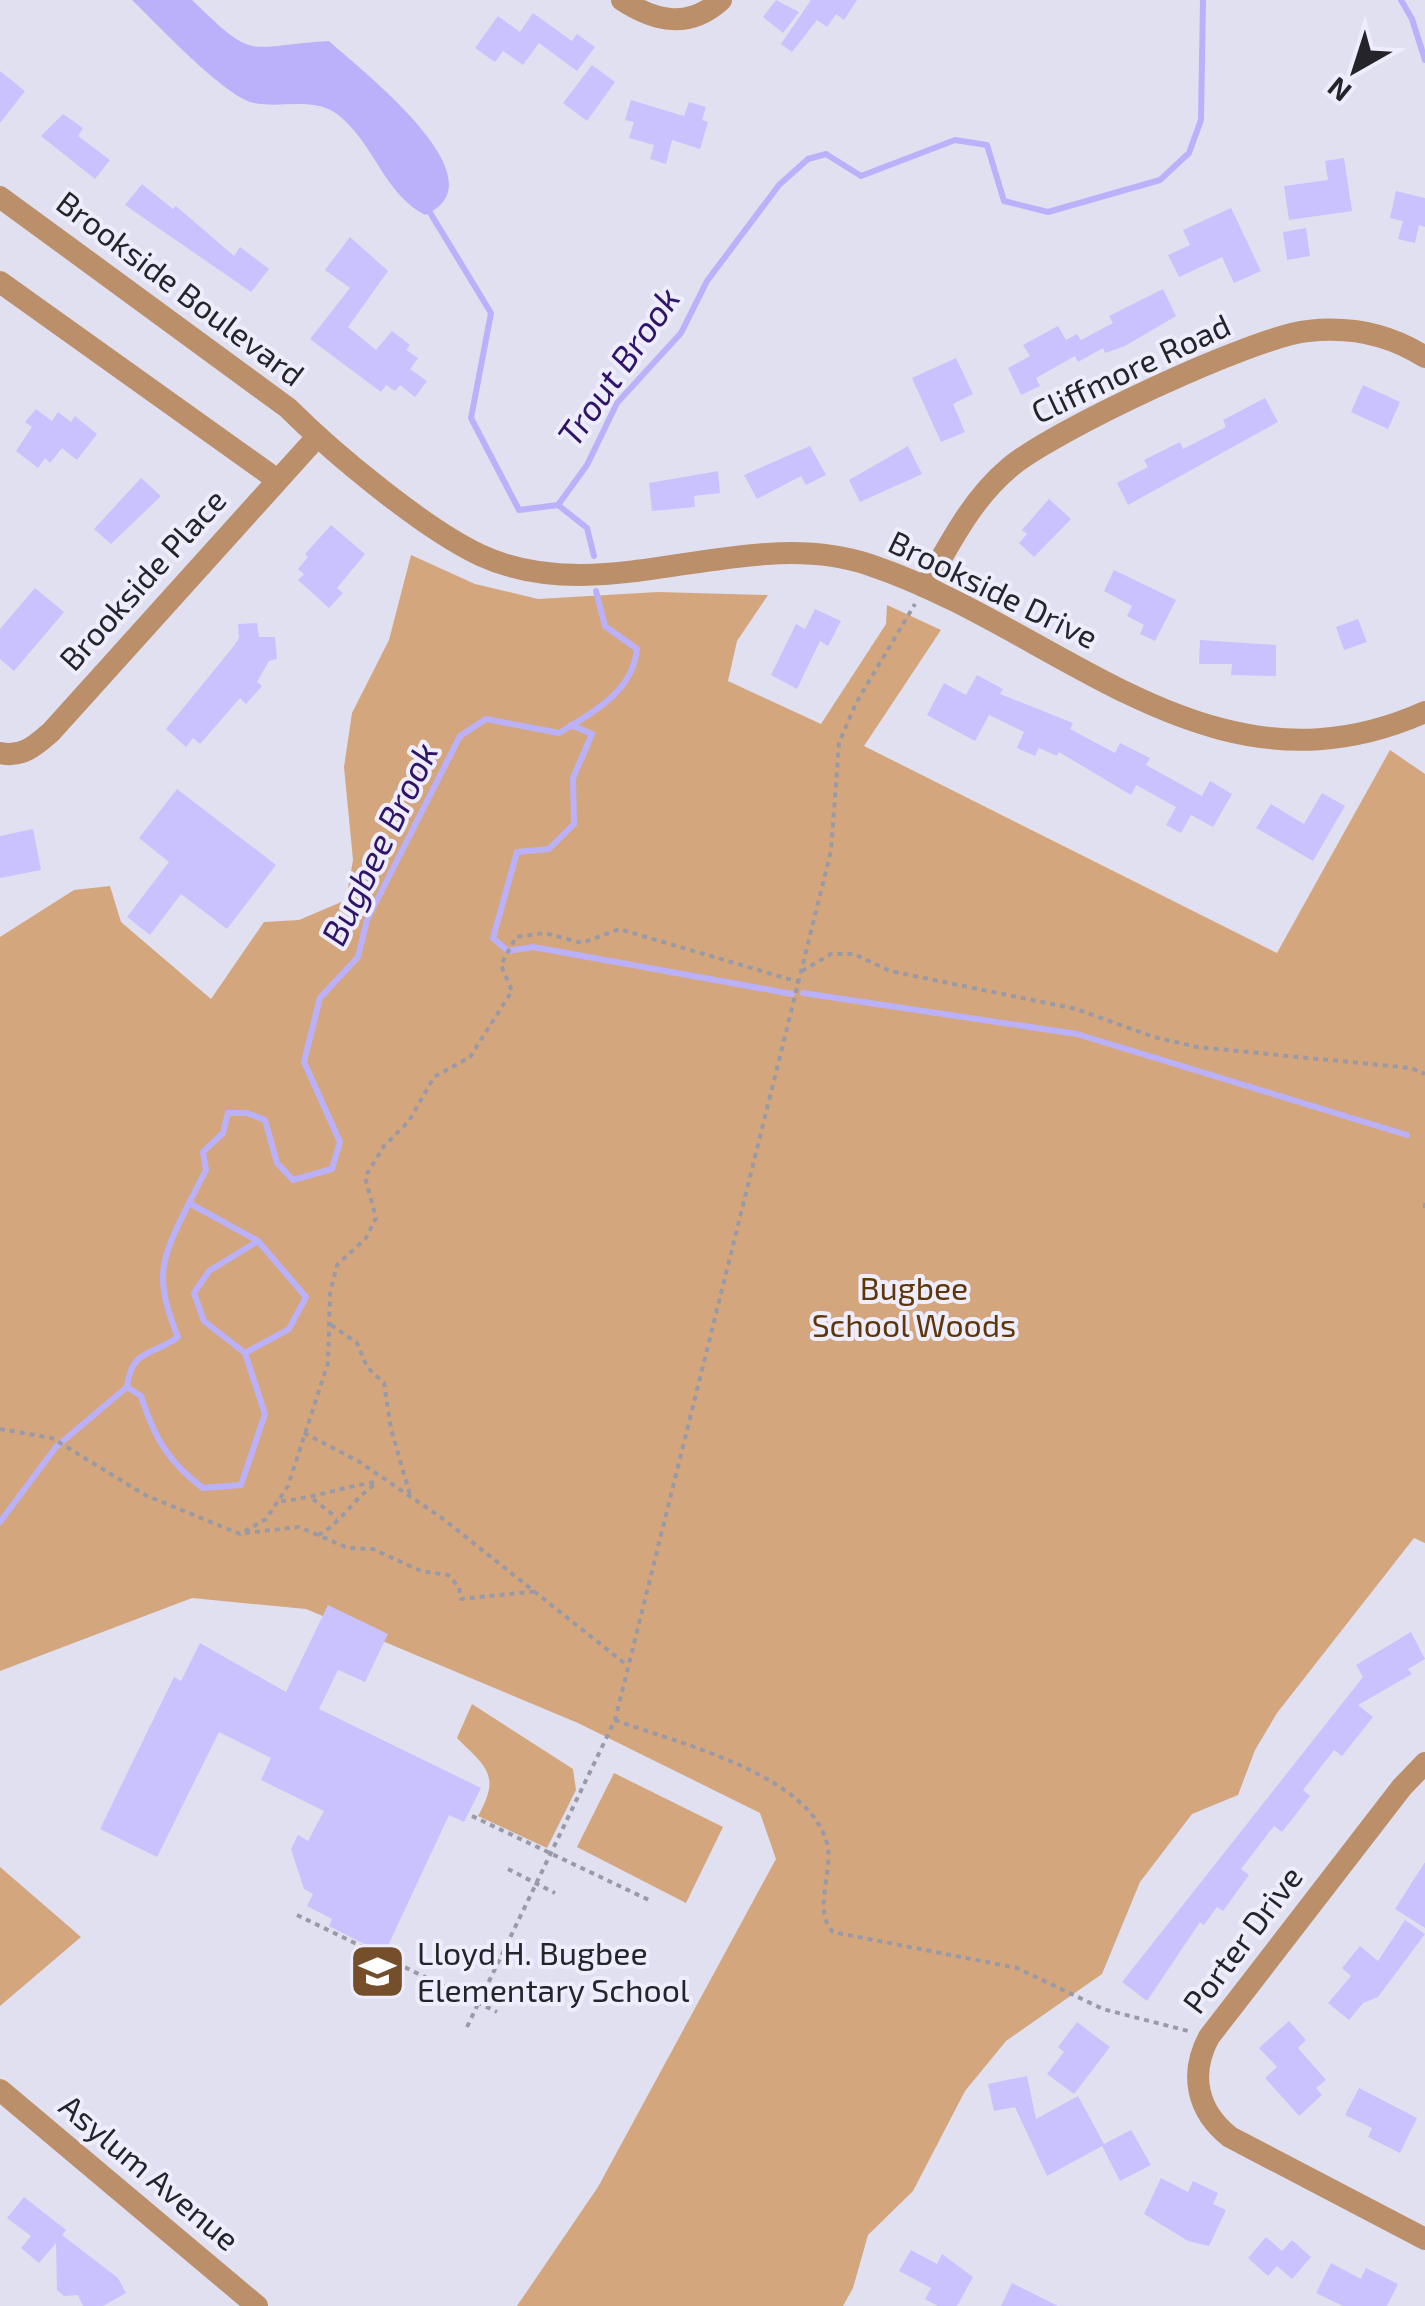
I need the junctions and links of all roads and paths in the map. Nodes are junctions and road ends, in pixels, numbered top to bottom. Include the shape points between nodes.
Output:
1 (622, 0) edge
2 (721, 0) edge
3 (0, 197) edge
4 (0, 282) edge
5 (1425, 357) edge
6 (317, 437) junction
7 (276, 479) junction
8 (924, 586) junction
9 (1425, 712) edge
10 (6, 754) edge
11 (802, 971) junction
12 (799, 982) junction
13 (1425, 1074) edge
14 (330, 1322) junction
15 (0, 1428) edge
16 (302, 1432) junction
17 (386, 1481) junction
18 (378, 1482) junction
19 (312, 1498) junction
20 (411, 1498) junction
21 (278, 1501) junction
22 (337, 1518) junction
23 (240, 1534) junction
24 (318, 1535) junction
25 (538, 1591) junction
26 (628, 1666) junction
27 (615, 1720) junction
28 (1425, 1763) edge
29 (472, 1816) dead end
30 (552, 1856) junction
31 (508, 1869) dead end
32 (536, 1884) junction
33 (555, 1893) dead end
34 (651, 1901) dead end
35 (297, 1916) dead end
36 (478, 2003) junction
37 (496, 2012) dead end
38 (467, 2028) dead end
39 (1188, 2031) dead end
40 (0, 2090) edge
41 (1425, 2239) edge
42 (257, 2306) edge

1 - 2 street via 662,20 704,15
3 - 6 street, Brookside Boulevard via 288,408
4 - 7 street
5 - 8 street, Cliffmore Road via 1374,333 1305,330 1218,361 1011,466 965,518
6 - 7 street, Brookside Place
6 - 8 street, Brookside Drive via 441,531 481,556 520,568 599,574 802,552 866,564
7 - 10 street, Brookside Place via 51,732 32,749
8 - 9 street, Brookside Drive via 1176,716 1243,738 1347,738
8 - 11 path via 839,743 831,852
11 - 12 path
11 - 13 path via 830,954 854,954 890,971 1076,1009 1154,1038
12 - 14 path via 619,929 582,943 545,933 516,937 501,965 512,991 498,1014 470,1058 434,1078 365,1177 376,1218 366,1238 336,1265
12 - 26 path
14 - 16 path via 328,1362
14 - 20 path via 357,1343 366,1367 384,1383
15 - 23 path via 52,1438 144,1494
16 - 17 path
16 - 21 path
17 - 18 path
17 - 20 path
18 - 19 path
18 - 22 path
19 - 21 path
19 - 22 path
20 - 25 path
21 - 23 path via 266,1519
22 - 24 path
23 - 24 path via 298,1528
24 - 25 path via 448,1575 461,1599
25 - 26 path
26 - 27 path
27 - 30 path
27 - 39 path via 754,1772 808,1811 828,1849 824,1914 833,1932 1017,1968 1103,2008
28 - 41 street, Porter Drive via 1209,2037 1197,2066 1200,2100 1230,2137
29 - 30 path
30 - 32 path
30 - 34 path
31 - 32 path
32 - 33 path
32 - 36 path
35 - 36 path
36 - 37 path
36 - 38 path
40 - 42 street, Asylum Avenue

